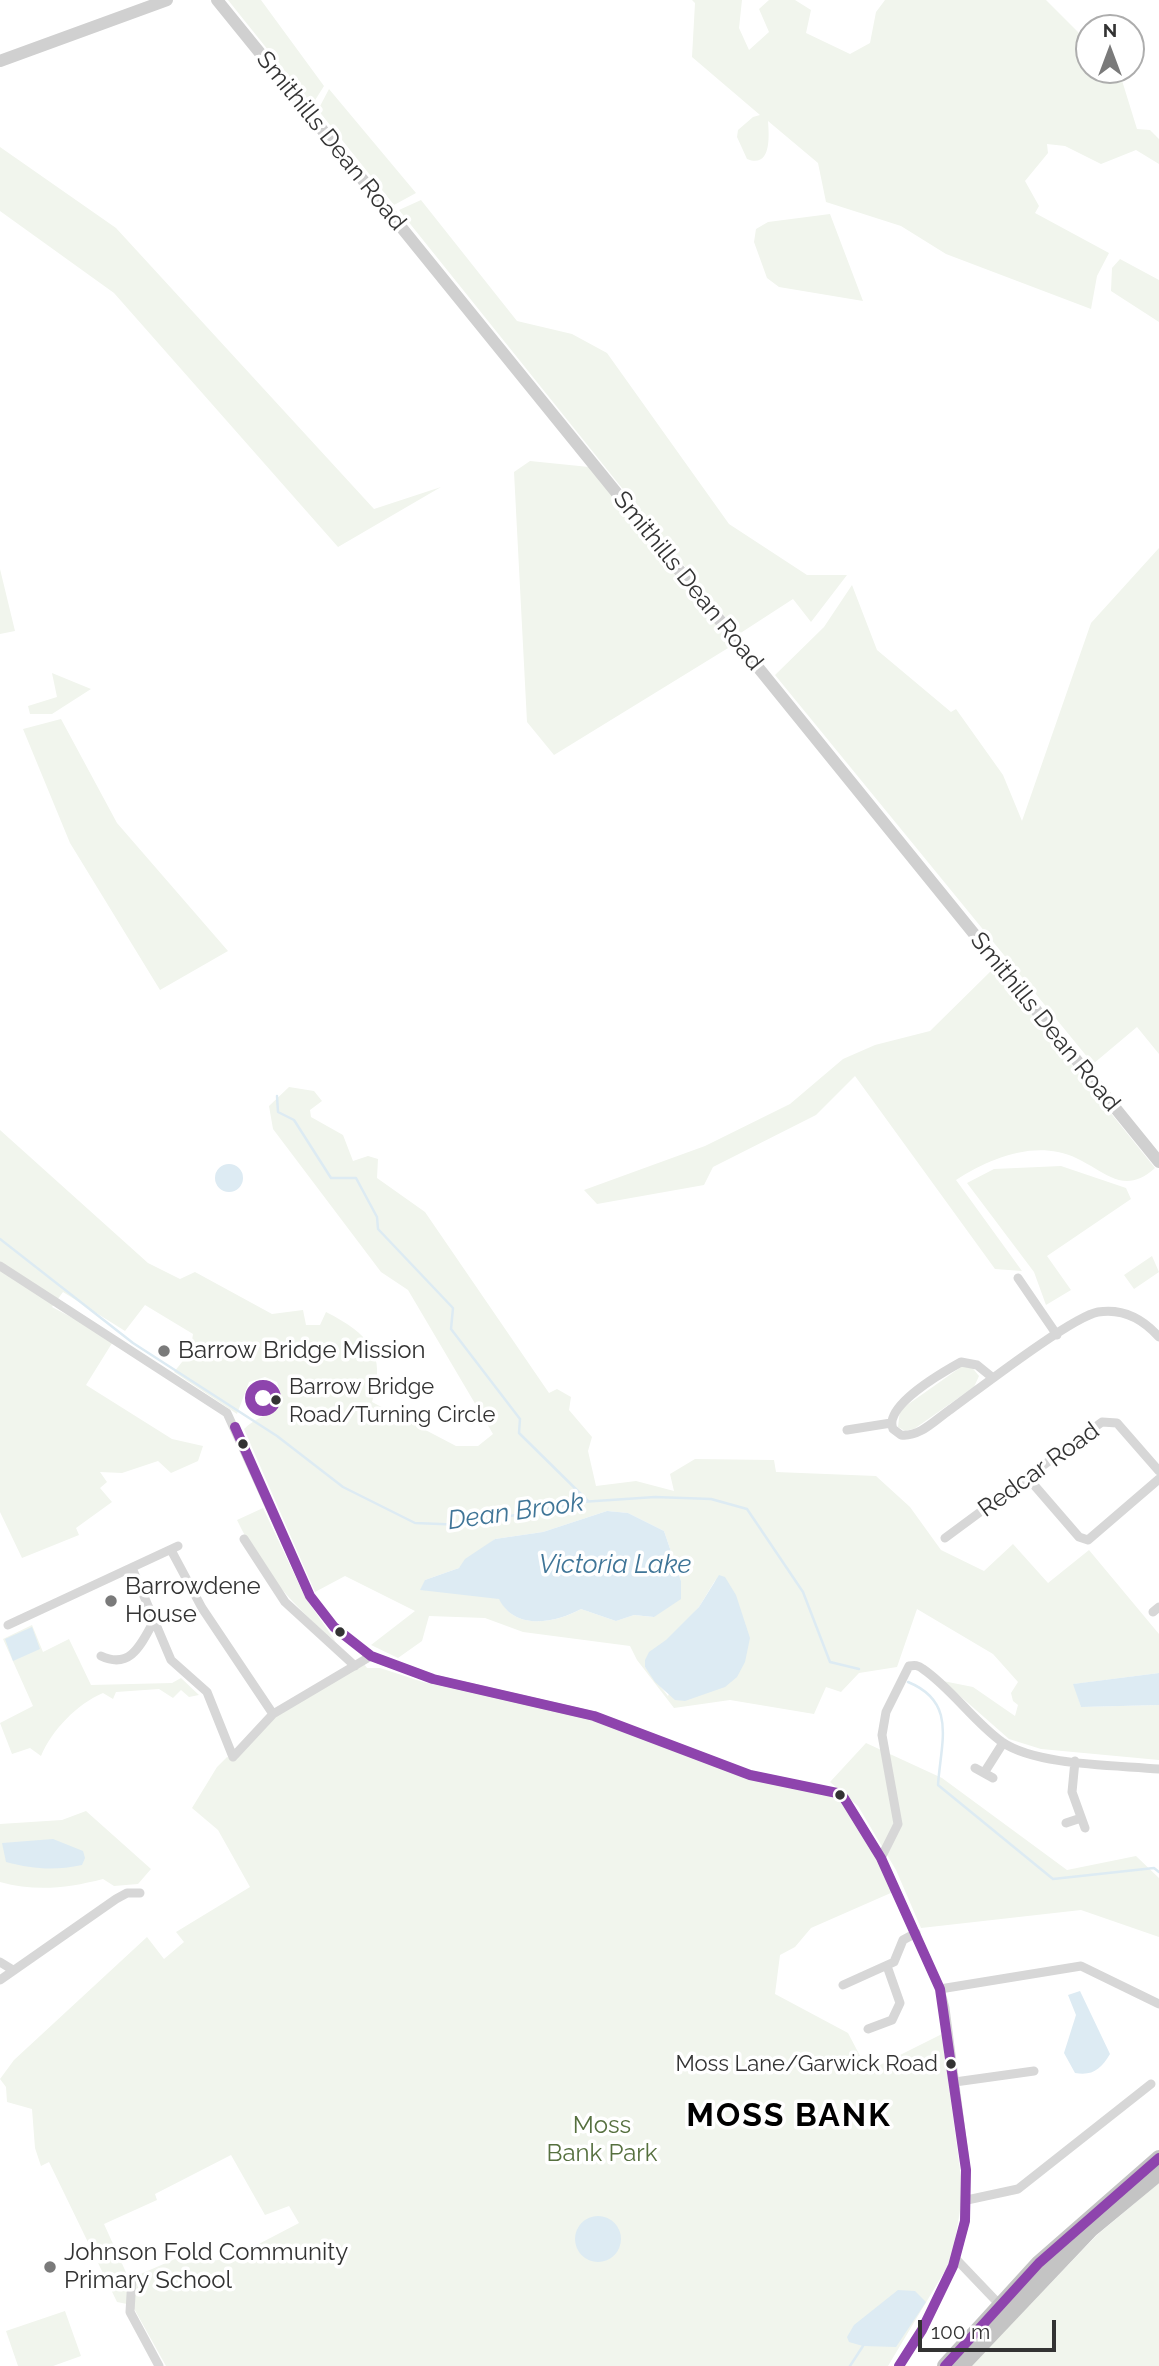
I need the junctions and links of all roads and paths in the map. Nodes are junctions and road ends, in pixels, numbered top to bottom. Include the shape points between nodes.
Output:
1 (167, 0) edge
2 (217, 0) edge
3 (0, 61) edge
4 (1159, 1162) edge
5 (0, 1266) edge
6 (1018, 1278) dead end
7 (1057, 1335) junction
8 (1159, 1337) edge
9 (993, 1378) junction
10 (891, 1423) junction
11 (847, 1429) dead end
12 (1159, 1471) edge
13 (1028, 1478) junction
14 (1159, 1479) edge
15 (945, 1538) dead end
16 (244, 1539) dead end
17 (132, 1568) junction
18 (154, 1621) junction
19 (8, 1625) dead end
20 (101, 1656) dead end
21 (371, 1656) junction
22 (355, 1666) junction
23 (273, 1714) junction
24 (1003, 1743) junction
25 (1075, 1760) junction
26 (1159, 1769) edge
27 (984, 1773) dead end
28 (1081, 1818) junction
29 (1066, 1823) dead end
30 (1085, 1828) dead end
31 (881, 1858) junction
32 (141, 1893) dead end
33 (916, 1933) junction
34 (0, 1962) edge
35 (887, 1966) junction
36 (13, 1970) junction
37 (0, 1980) edge
38 (843, 1985) dead end
39 (940, 1989) junction
40 (1159, 2004) edge
41 (868, 2029) dead end
42 (1034, 2071) dead end
43 (956, 2082) junction
44 (1151, 2084) dead end
45 (1159, 2158) edge
46 (1159, 2173) edge
47 (967, 2200) junction
48 (956, 2259) junction
49 (132, 2277) dead end
50 (999, 2304) junction
51 (159, 2366) edge
52 (900, 2366) edge
53 (945, 2366) edge
54 (961, 2366) edge

1 - 3 street
2 - 4 street, Smithills Dean Road
5 - 21 street via 226,1413 310,1596 334,1627
6 - 7 street
7 - 8 street via 1089,1315 1111,1311 1141,1320
7 - 9 street
9 - 10 street via 916,1433 901,1435
9 - 10 street via 977,1365 961,1362 899,1405
10 - 11 street
12 - 13 street, Redcar Road via 1117,1423 1108,1421
13 - 14 street via 1079,1537 1088,1539
13 - 15 street, Redcar Road
16 - 22 street via 285,1602
17 - 18 street
17 - 19 street
17 - 23 street via 174,1548 202,1608
18 - 20 street via 133,1656 118,1661
18 - 23 street via 171,1660 207,1692 233,1757
21 - 22 street
21 - 31 street via 433,1679 594,1716 750,1775 837,1793
22 - 23 street
24 - 25 street via 1037,1755
24 - 27 street
24 - 31 street via 923,1668 909,1666 886,1712 882,1735 898,1824
25 - 26 street
25 - 28 street via 1072,1792
28 - 29 street
28 - 30 street
31 - 33 street
32 - 36 street via 127,1892
33 - 35 street via 903,1940 898,1957
33 - 39 street
34 - 36 street
35 - 38 street
35 - 41 street via 901,2004 892,2020
36 - 37 street
39 - 40 street via 1081,1966
39 - 43 street
42 - 43 street
43 - 47 street
44 - 47 street via 1018,2189
45 - 50 highway via 1081,2223
46 - 54 highway via 1091,2229
47 - 48 street
48 - 50 street
48 - 52 street
49 - 51 street via 130,2312
50 - 53 highway

